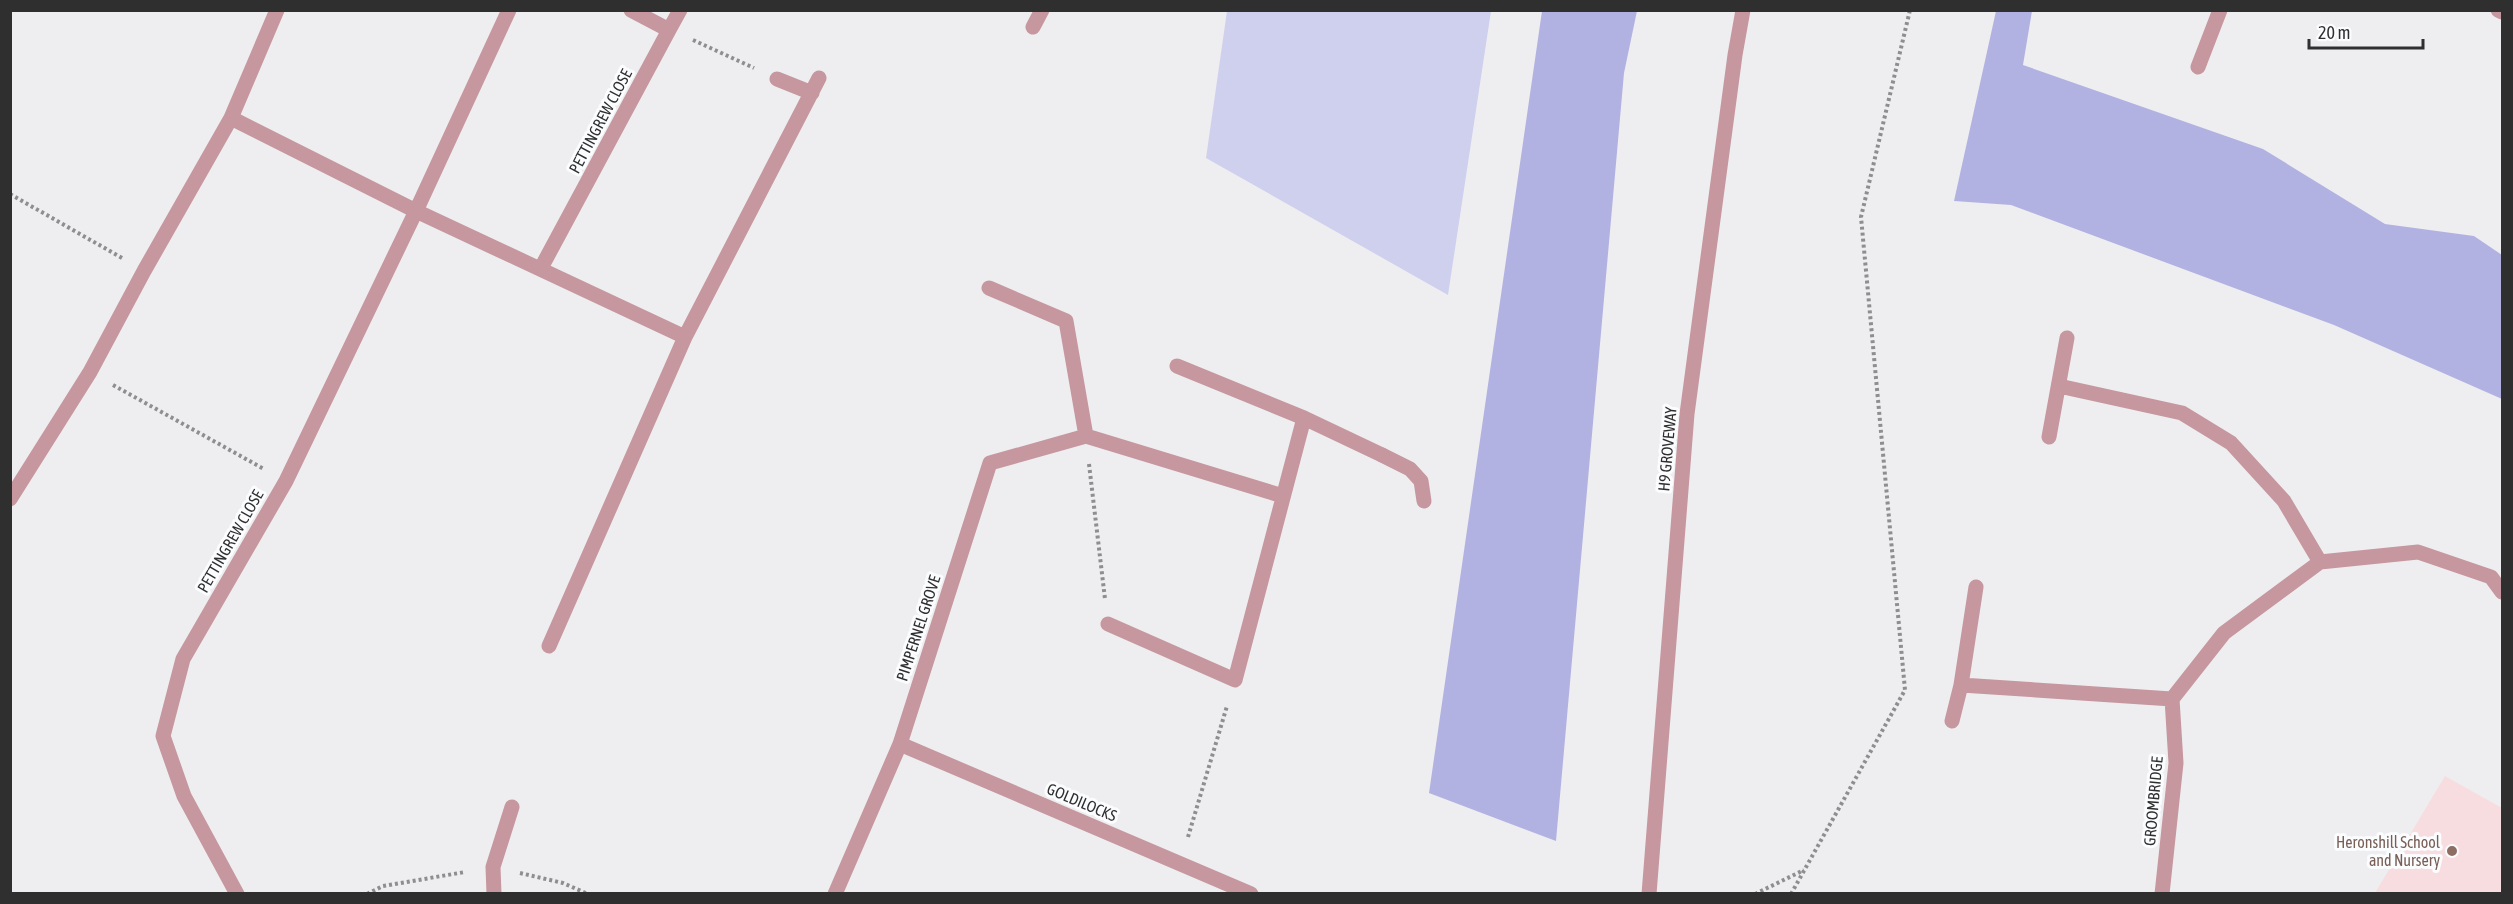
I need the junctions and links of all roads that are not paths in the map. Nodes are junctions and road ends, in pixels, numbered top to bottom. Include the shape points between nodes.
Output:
1 (277, 10) edge
2 (509, 10) edge
3 (631, 10) edge
4 (680, 10) edge
5 (1042, 10) edge
6 (1743, 10) edge
7 (2220, 10) edge
8 (2498, 10) edge
9 (2502, 12) edge
10 (1033, 27) dead end
11 (669, 30) junction
12 (2198, 67) dead end
13 (819, 78) dead end
14 (777, 79) road end
15 (812, 93) junction
16 (231, 118) junction
17 (416, 211) junction
18 (541, 268) junction
19 (989, 288) dead end
20 (685, 337) junction
21 (2067, 338) dead end
22 (1177, 366) dead end
23 (2059, 386) junction
24 (1304, 418) junction
25 (1086, 436) junction
26 (2049, 437) dead end
27 (1283, 496) junction
28 (10, 499) edge
29 (1424, 501) dead end
30 (2320, 562) junction
31 (1976, 587) dead end
32 (2502, 592) edge
33 (1108, 624) road end
34 (549, 646) dead end
35 (1962, 685) junction
36 (2172, 699) junction
37 (1952, 721) dead end
38 (900, 744) junction
39 (512, 807) dead end
40 (237, 894) edge
41 (494, 894) edge
42 (835, 894) edge
43 (1251, 894) edge
44 (1649, 894) edge
45 (2162, 894) edge

1 - 16 street
2 - 17 street, PETTINGREW CLOSE
3 - 11 street
4 - 11 street, PETTINGREW CLOSE
5 - 10 street
6 - 44 street, H9 GROVEWAY via 1687,414
7 - 12 street
8 - 9 street
11 - 18 street, PETTINGREW CLOSE
13 - 15 street
14 - 15 street
15 - 20 street
16 - 17 street
16 - 28 street via 90,372
17 - 18 street
17 - 40 street, PETTINGREW CLOSE via 286,481 183,658 163,736 184,796
18 - 20 street
19 - 25 street via 1066,321
20 - 34 street
21 - 23 street
22 - 24 street
23 - 26 street
23 - 30 street via 2182,413 2231,443 2284,501
24 - 27 street
24 - 29 street via 1410,469 1421,481
25 - 27 street
25 - 38 street, PIMPERNEL GROVE via 990,463
27 - 33 street via 1235,680
30 - 32 street via 2418,552 2491,577
30 - 36 street via 2224,633
31 - 35 street
35 - 36 street
35 - 37 street
36 - 45 street, GROOMBRIDGE via 2176,763
38 - 42 street, PIMPERNEL GROVE
38 - 43 street, GOLDILOCKS
39 - 41 street via 493,867

